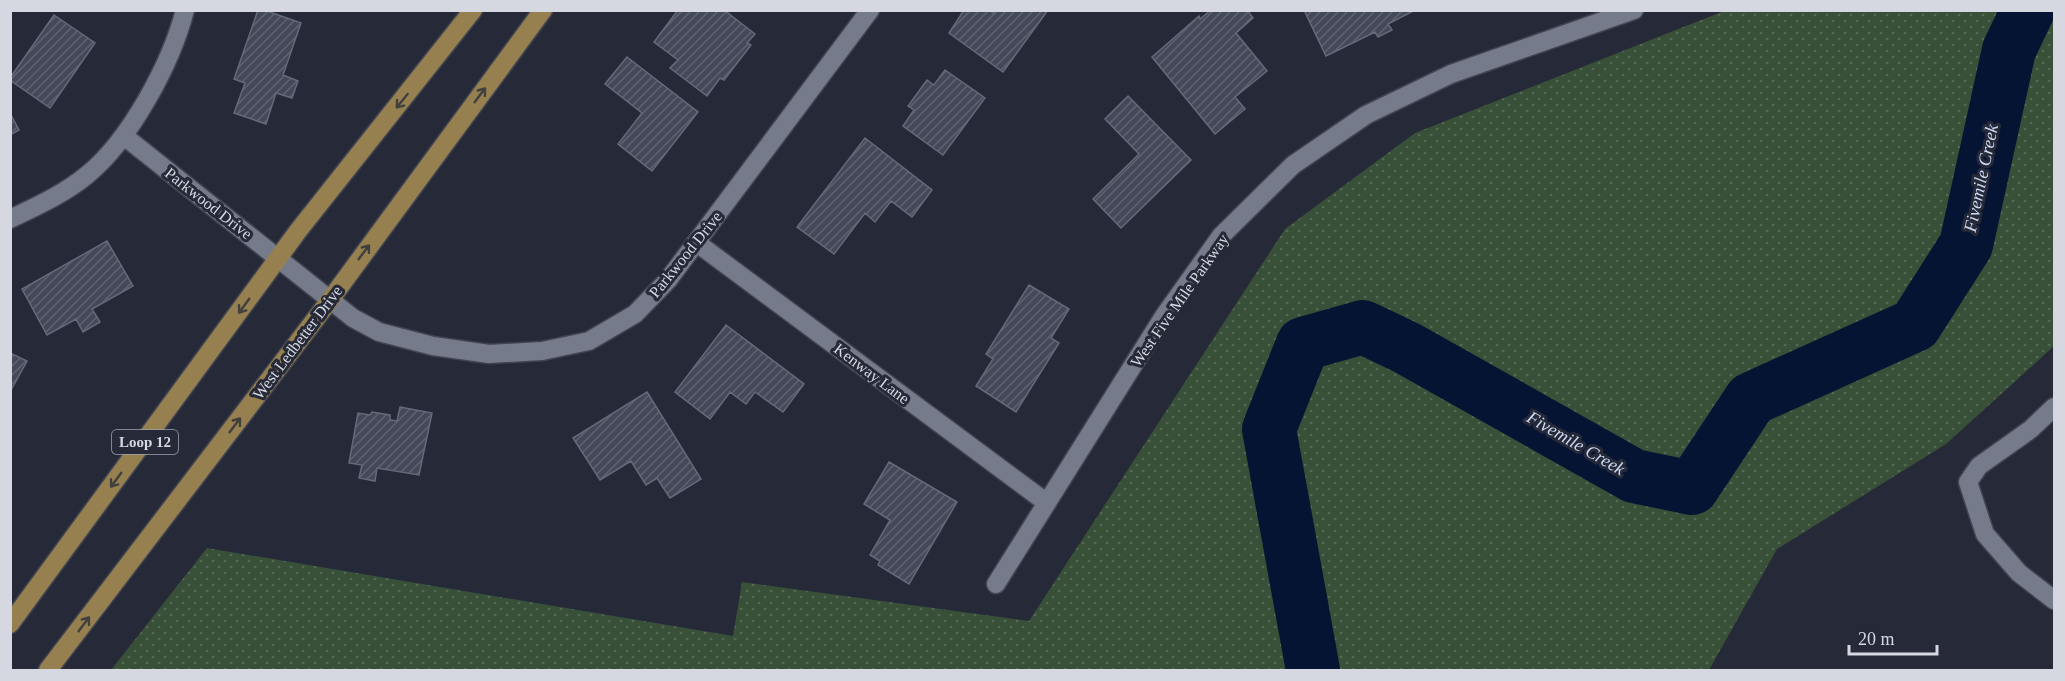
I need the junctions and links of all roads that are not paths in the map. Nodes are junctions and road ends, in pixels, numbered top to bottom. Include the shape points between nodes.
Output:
1 (185, 10) edge
2 (473, 10) edge
3 (543, 10) edge
4 (870, 10) edge
5 (1634, 10) edge
6 (124, 136) junction
7 (10, 219) edge
8 (697, 243) junction
9 (279, 259) junction
10 (330, 300) junction
11 (2055, 407) edge
12 (1047, 503) junction
13 (996, 584) dead end
14 (2055, 600) edge
15 (10, 624) edge
16 (48, 670) edge

1 - 6 street via 160,77
2 -> 9 main road, Loop 12
10 -> 3 main road, West Ledbetter Drive
4 - 8 street, Parkwood Drive
5 - 12 street, West Five Mile Parkway via 1451,74 1366,115 1293,165 1221,236 1164,316
6 - 7 street via 88,175 49,201
6 - 9 street, Parkwood Drive
8 - 10 street, Parkwood Drive via 635,314 589,341 542,351 489,354 433,346 379,332
8 - 12 street, Kenway Lane
9 - 10 street, Parkwood Drive
9 -> 15 main road, Loop 12
16 -> 10 main road, West Ledbetter Drive
11 - 14 street via 1979,466 1968,482 1985,534 2019,573
12 - 13 street, West Five Mile Parkway

